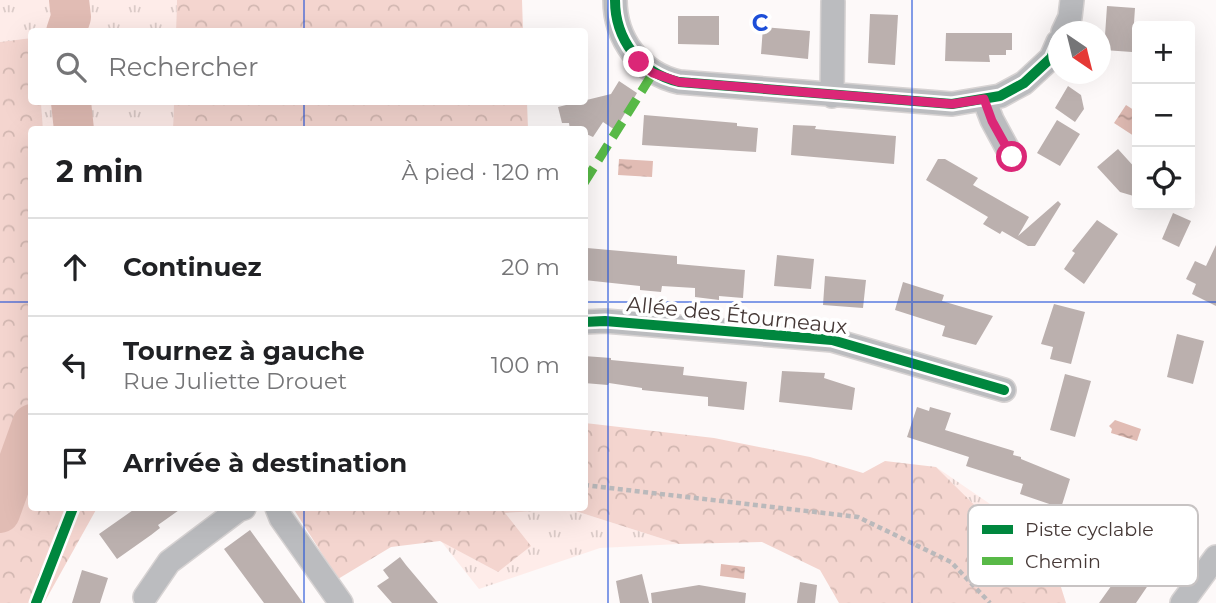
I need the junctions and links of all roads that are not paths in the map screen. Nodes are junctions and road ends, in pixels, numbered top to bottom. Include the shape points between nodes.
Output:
1 (615, 0) edge
2 (1072, 0) edge
3 (833, 2) dead end
4 (1068, 21) edge
5 (1048, 61) edge
6 (832, 96) junction
7 (984, 99) junction
8 (1012, 157) dead end
9 (588, 323) edge
10 (1004, 390) dead end
11 (237, 511) edge
12 (278, 511) edge
13 (1216, 557) edge
14 (1198, 581) edge
15 (1195, 586) edge
16 (145, 597) dead end
17 (341, 603) edge
18 (1182, 603) edge

1 - 6 street via 615,17 628,46 639,62 665,79
2 - 4 street
3 - 6 street
5 - 7 street via 1024,83
6 - 7 street via 952,104
7 - 8 street
9 - 10 street, Allée des Étourneaux via 832,340
11 - 16 street via 169,562
12 - 17 street
13 - 14 street
15 - 18 street

